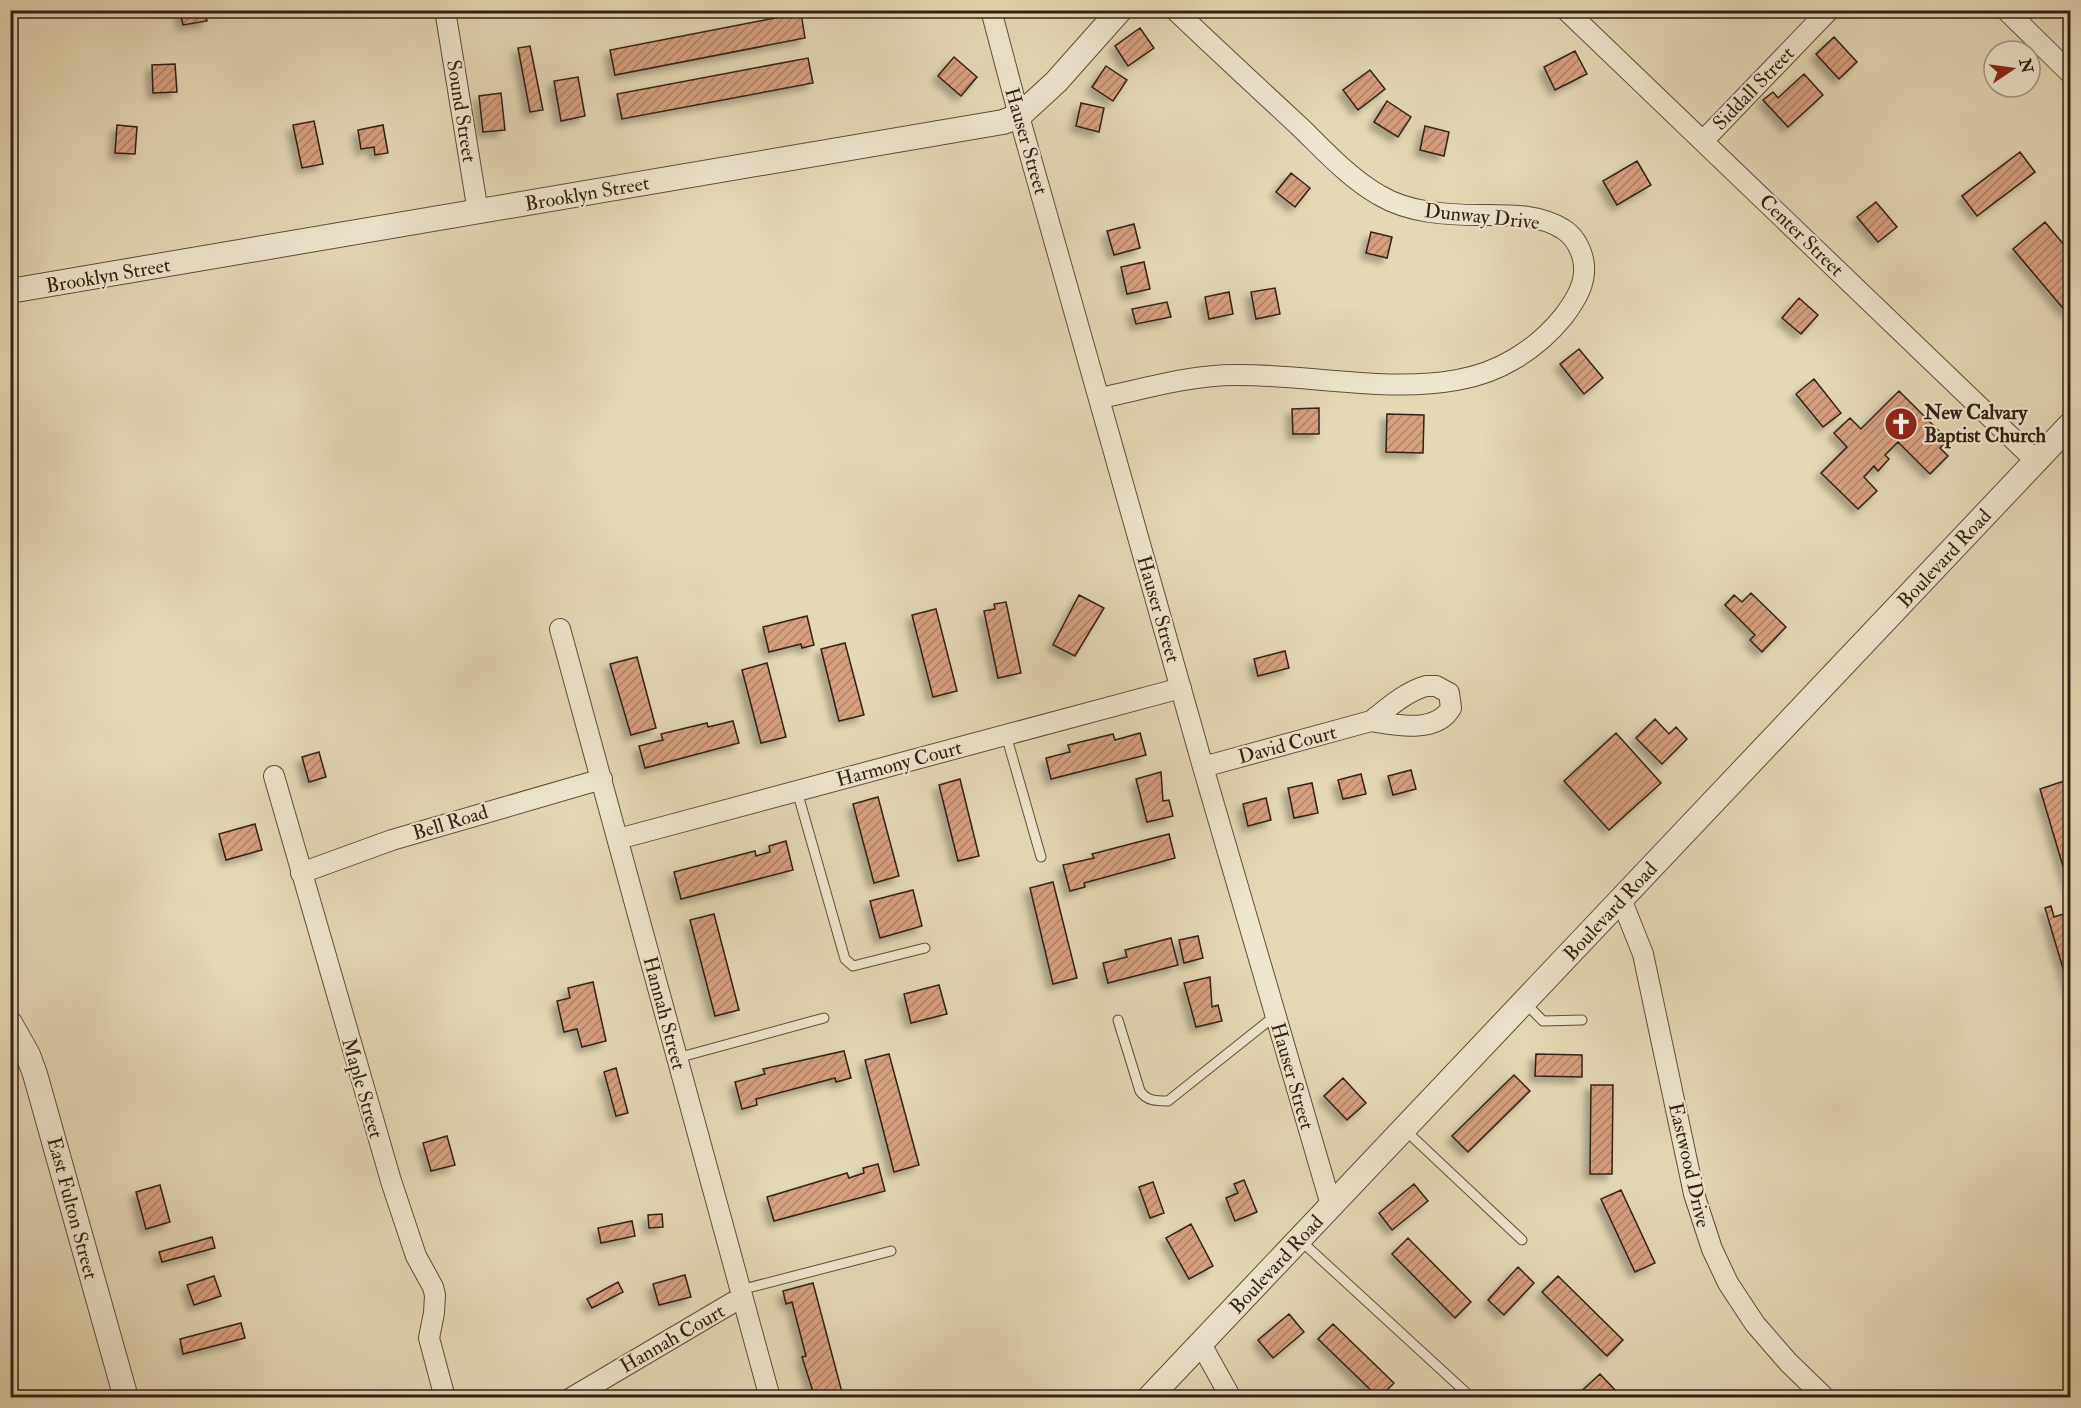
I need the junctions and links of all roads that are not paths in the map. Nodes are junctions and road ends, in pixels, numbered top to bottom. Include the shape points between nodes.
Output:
1 (445, 10) edge
2 (991, 10) edge
3 (1120, 10) edge
4 (1175, 10) edge
5 (1566, 10) edge
6 (1829, 10) edge
7 (2006, 10) edge
8 (2070, 73) edge
9 (1019, 116) junction
10 (1702, 141) junction
11 (478, 212) junction
12 (10, 291) edge
13 (1100, 398) junction
14 (2070, 424) edge
15 (2036, 460) junction
16 (560, 629) dead end
17 (1181, 688) junction
18 (1371, 721) dead end
19 (1006, 735) junction
20 (1203, 767) junction
21 (274, 776) dead end
22 (602, 779) junction
23 (797, 791) junction
24 (618, 839) junction
25 (1041, 857) dead end
26 (302, 873) junction
27 (1621, 899) junction
28 (925, 948) dead end
29 (1524, 1002) junction
30 (1276, 1015) junction
31 (824, 1018) dead end
32 (1118, 1020) dead end
33 (1582, 1020) dead end
34 (10, 1023) edge
35 (677, 1058) junction
36 (1404, 1129) junction
37 (1331, 1205) junction
38 (1299, 1239) junction
39 (1522, 1240) dead end
40 (891, 1251) dead end
41 (741, 1294) junction
42 (1201, 1344) junction
43 (126, 1398) edge
44 (445, 1398) edge
45 (571, 1398) edge
46 (770, 1398) edge
47 (1149, 1398) edge
48 (1231, 1398) edge
49 (1472, 1398) edge
50 (1825, 1398) edge

1 - 11 street, Sound Street
2 - 9 street, Hauser Street
3 - 9 street, Brooklyn Street via 1056,82
4 - 13 street, Dunway Drive via 1329,155 1377,194 1410,208 1435,213 1539,218 1572,236 1582,254 1584,275 1572,305 1551,332 1513,360 1483,374 1438,383 1393,385 1234,375 1186,380
5 - 10 street, Center Street
6 - 10 street, Siddall Street
7 - 8 street
9 - 11 street, Brooklyn Street via 1003,122
9 - 13 street, Hauser Street
10 - 15 street, Center Street
11 - 12 street, Brooklyn Street
13 - 17 street, Hauser Street
14 - 15 street, Boulevard Road
15 - 27 street, Boulevard Road
16 - 22 street, Hannah Street
17 - 19 street, Harmony Court
17 - 20 street, Hauser Street
18 - 20 street, David Court
19 - 23 street, Harmony Court
19 - 25 lane
20 - 30 street, Hauser Street
21 - 26 street, Maple Street
22 - 24 street, Hannah Street
22 - 26 street, Bell Road via 392,840
23 - 24 street, Harmony Court
23 - 28 lane via 845,959 854,966
24 - 35 street, Hannah Street
26 - 44 street, Maple Street via 391,1181 417,1256 433,1287 434,1313 429,1338
27 - 29 street, Boulevard Road
27 - 50 street, Eastwood Drive via 1643,954 1694,1194 1712,1249 1728,1283 1755,1324
29 - 33 lane via 1544,1021
29 - 36 street, Boulevard Road
30 - 32 lane via 1168,1101 1144,1098
30 - 37 street, Hauser Street
31 - 35 lane
34 - 43 street, East Fulton Street via 28,1055 38,1084
35 - 41 street, Hannah Street
36 - 37 street, Boulevard Road
36 - 39 lane
37 - 38 street, Boulevard Road
38 - 42 street, Boulevard Road
38 - 49 lane
40 - 41 lane
41 - 45 street, Hannah Court
41 - 46 street, Hannah Street
42 - 47 street, Boulevard Road
42 - 48 street

